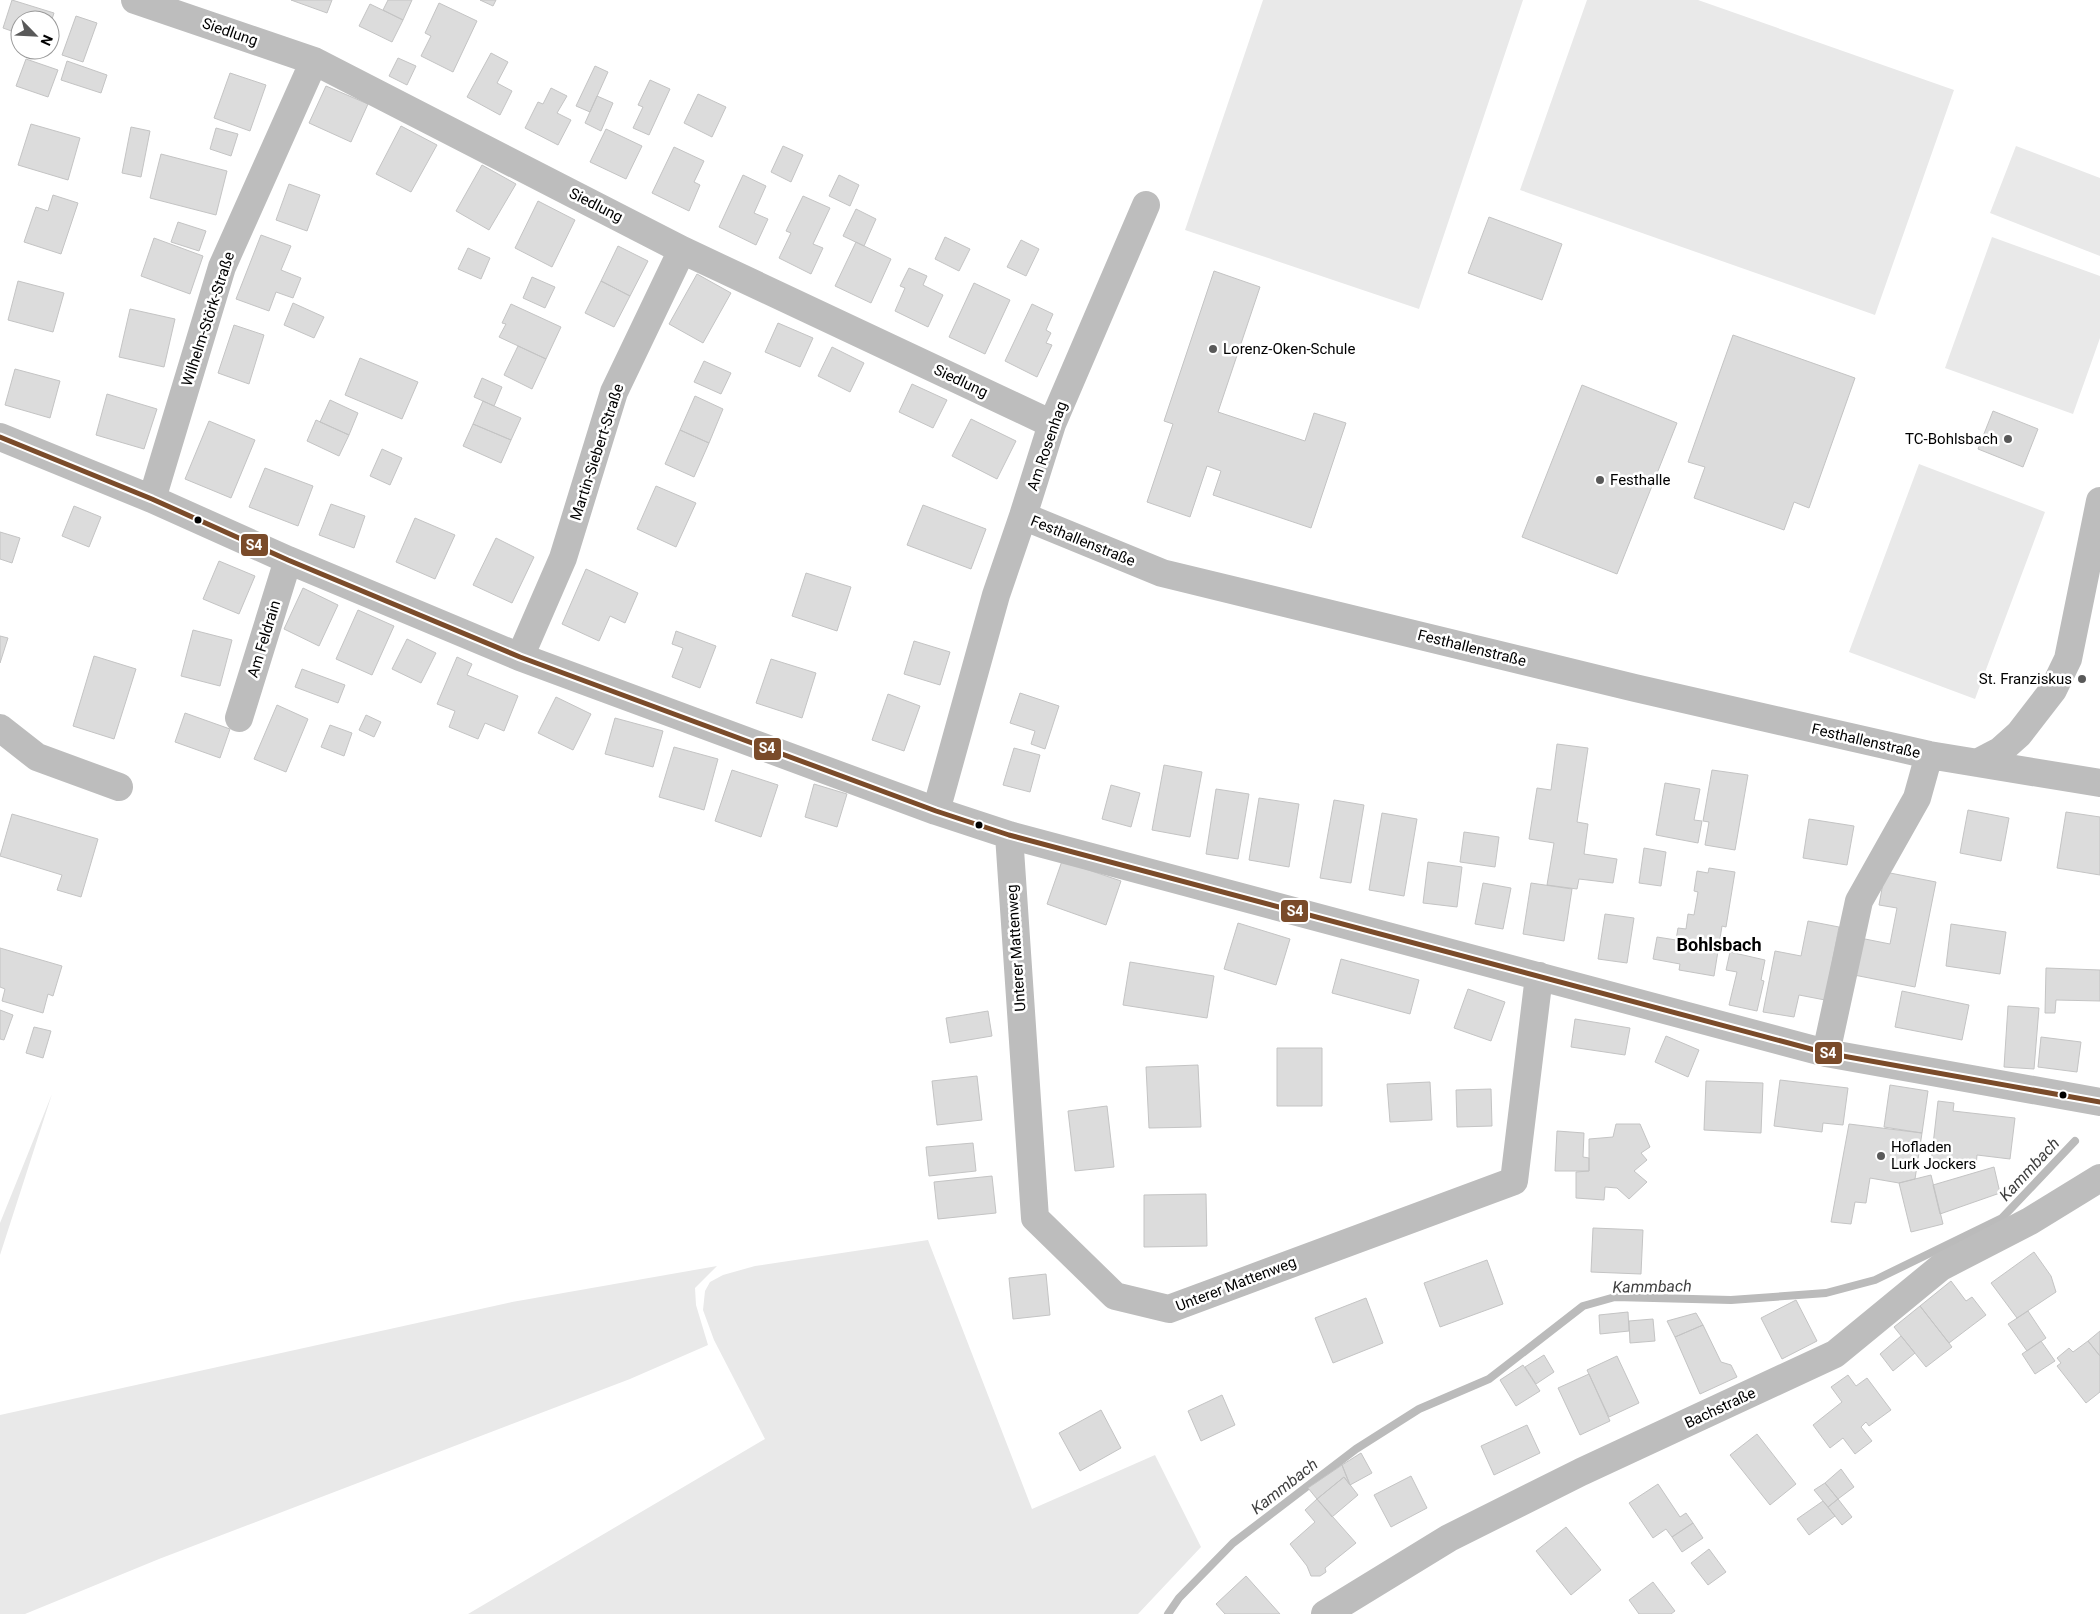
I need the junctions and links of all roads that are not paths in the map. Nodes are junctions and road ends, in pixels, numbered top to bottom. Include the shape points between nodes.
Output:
1 (135, 0) edge
2 (314, 61) junction
3 (1146, 205) dead end
4 (682, 250) junction
5 (1052, 424) junction
6 (0, 437) edge
7 (152, 499) junction
8 (2100, 501) edge
9 (1024, 516) junction
10 (288, 560) junction
11 (520, 656) junction
12 (239, 718) dead end
13 (0, 728) edge
14 (1929, 755) junction
15 (1977, 762) junction
16 (2100, 783) edge
17 (118, 787) dead end
18 (936, 811) junction
19 (1008, 835) junction
20 (1539, 976) junction
21 (1826, 1053) junction
22 (2100, 1102) edge
23 (2100, 1178) edge
24 (1325, 1614) edge

1 - 2 street, Siedlung
2 - 4 street, Siedlung
2 - 7 street, Wilhelm-Störk-Straße via 222,267
3 - 5 street, Am Rosenhag
4 - 5 street, Siedlung
4 - 11 street, Martin-Siebert-Straße via 614,392 563,558
5 - 9 street, Am Rosenhag
6 - 7 street
7 - 10 street
8 - 15 street via 2068,659 2053,690 2019,734 2000,751
9 - 14 street, Festhallenstraße via 1162,574
9 - 18 street, Am Rosenhag via 996,595
10 - 11 street
10 - 12 street, Am Feldrain
11 - 18 street
13 - 17 street via 37,757
14 - 15 street, Festhallenstraße
14 - 21 street, Festhallenstraße via 1917,798 1859,901
15 - 16 street, Festhallenstraße
18 - 19 street
19 - 20 street
19 - 20 street, Unterer Mattenweg via 1035,1218 1115,1296 1169,1310 1514,1180
20 - 21 street
21 - 22 street
23 - 24 street, Bachstraße via 2030,1221 1941,1267 1835,1354 1581,1472 1449,1538

